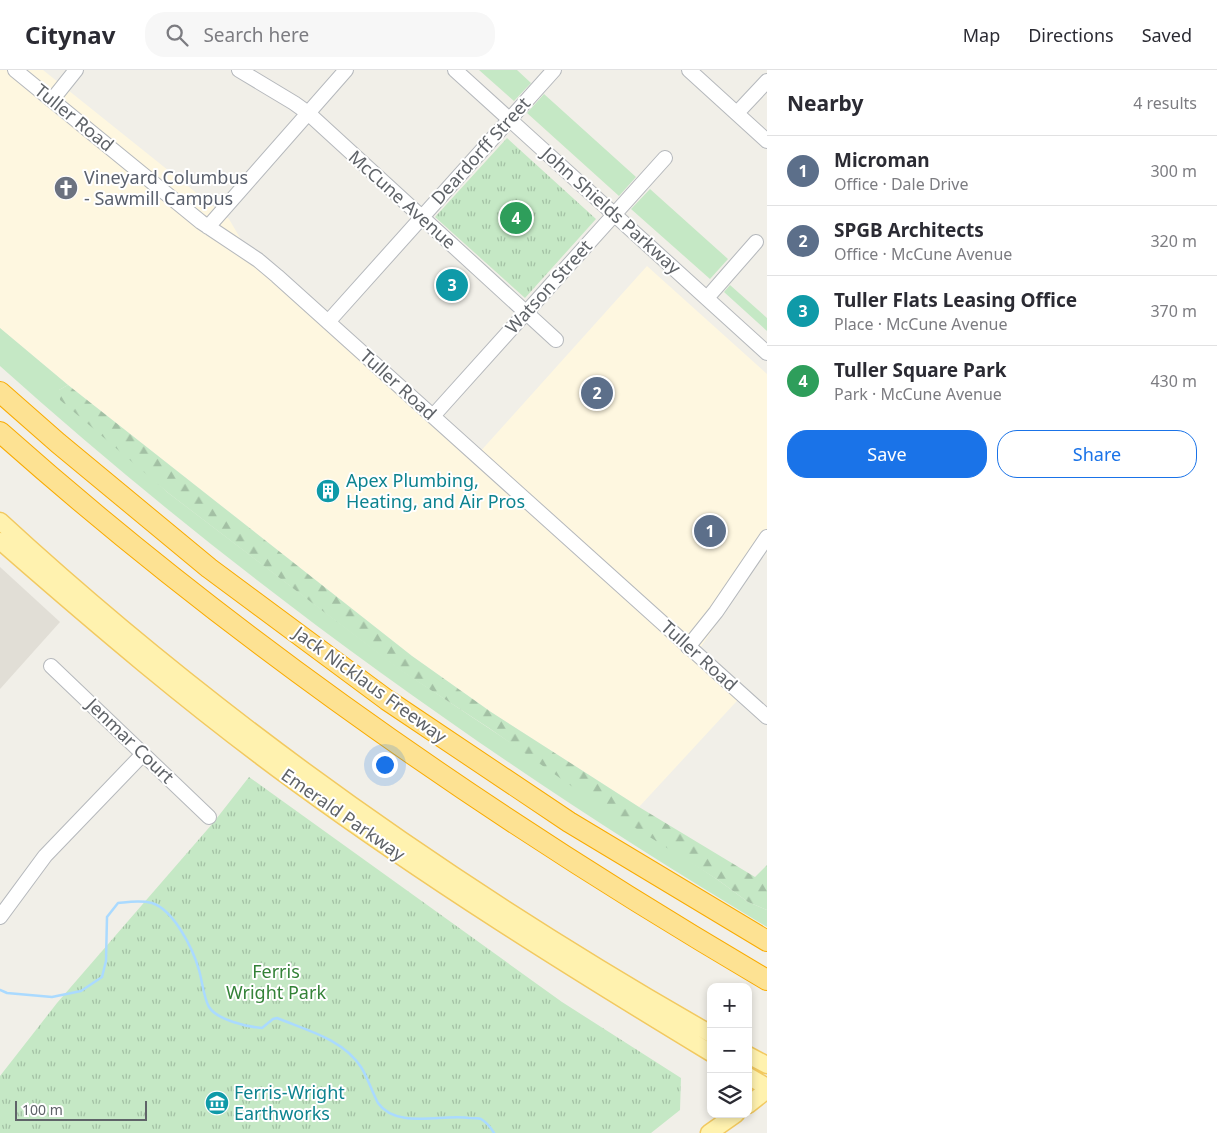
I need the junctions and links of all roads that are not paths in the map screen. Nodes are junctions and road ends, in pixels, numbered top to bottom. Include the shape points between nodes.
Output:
1 (15, 70) edge
2 (76, 70) edge
3 (239, 70) edge
4 (346, 70) edge
5 (455, 70) edge
6 (554, 70) edge
7 (689, 70) edge
8 (767, 81) edge
9 (52, 100) junction
10 (737, 113) junction
11 (308, 114) junction
12 (510, 119) junction
13 (767, 140) edge
14 (665, 158) dead end
15 (615, 215) junction
16 (420, 218) junction
17 (208, 227) junction
18 (756, 242) dead end
19 (706, 298) junction
20 (526, 313) junction
21 (328, 322) junction
22 (556, 340) dead end
23 (767, 353) edge
24 (0, 392) edge
25 (433, 416) junction
26 (0, 432) edge
27 (0, 522) edge
28 (767, 537) edge
29 (0, 541) edge
30 (688, 647) junction
31 (51, 666) dead end
32 (767, 717) edge
33 (144, 754) junction
34 (209, 817) dead end
35 (0, 917) edge
36 (767, 941) edge
37 (767, 980) edge
38 (707, 1032) edge
39 (707, 1052) edge
40 (752, 1057) edge
41 (767, 1065) edge
42 (752, 1079) edge
43 (767, 1089) edge
44 (752, 1102) edge
45 (731, 1118) edge
46 (710, 1133) edge

1 - 9 street, Tuller Road
2 - 9 street
3 - 11 street, McCune Avenue
4 - 11 street
5 - 12 street, John Shields Parkway
6 - 12 street, Deardorff Street
7 - 10 street
8 - 10 street
9 - 17 street, Tuller Road
10 - 13 street
11 - 16 street, McCune Avenue
11 - 17 street
12 - 15 street, John Shields Parkway
12 - 16 street, Deardorff Street
14 - 15 street, Watson Street
15 - 19 street, John Shields Parkway
15 - 20 street, Watson Street
16 - 20 street, McCune Avenue
16 - 21 street, Deardorff Street
17 - 21 street, Tuller Road via 264,265
18 - 19 street
19 - 23 street, John Shields Parkway
20 - 22 street, McCune Avenue
20 - 25 street, Watson Street
21 - 25 street, Tuller Road
24 - 36 highway, Jack Nicklaus Freeway via 209,568 387,700 569,822
25 - 30 street, Tuller Road
26 - 37 highway, Jack Nicklaus Freeway via 190,592 370,725 551,848
27 - 38 main road, Emerald Parkway via 204,694 309,774 465,884 627,986
28 - 30 street
29 - 39 main road, Emerald Parkway via 92,622 293,781 457,896
30 - 32 street, Tuller Road
31 - 33 street, Jenmar Court
33 - 34 street, Jenmar Court
33 - 35 street via 45,856
40 - 41 main road
42 - 43 main road
43 - 44 main road
45 - 46 main road

